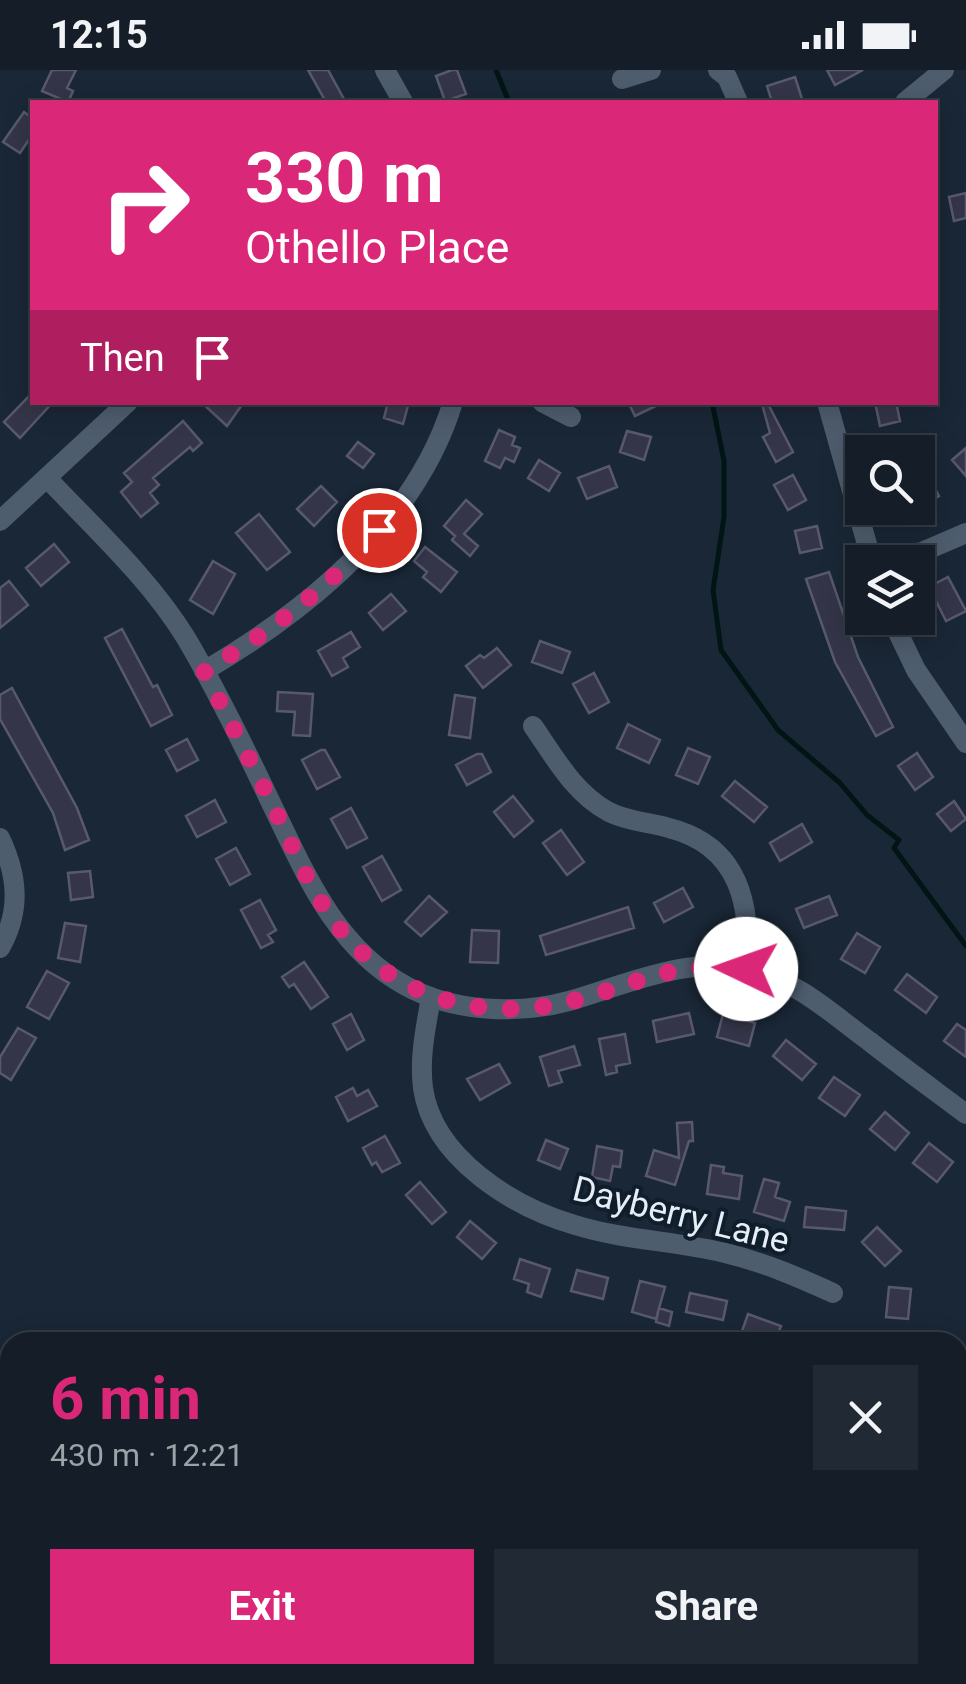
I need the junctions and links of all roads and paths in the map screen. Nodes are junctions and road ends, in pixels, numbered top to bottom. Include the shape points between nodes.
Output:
1 (385, 70) edge
2 (651, 70) edge
3 (718, 70) edge
4 (944, 70) edge
5 (622, 79) dead end
6 (402, 100) edge
7 (737, 100) edge
8 (908, 100) edge
9 (125, 405) edge
10 (453, 405) edge
11 (548, 405) edge
12 (828, 405) edge
13 (571, 417) dead end
14 (47, 478) junction
15 (0, 522) edge
16 (966, 533) edge
17 (869, 545) edge
18 (935, 546) edge
19 (899, 635) edge
20 (204, 671) junction
21 (533, 726) dead end
22 (966, 743) edge
23 (0, 838) edge
24 (0, 948) edge
25 (746, 969) junction
26 (430, 997) junction
27 (966, 1114) edge
28 (833, 1293) dead end

1 - 6 street
2 - 5 street
3 - 7 street
4 - 8 street
9 - 14 street
10 - 20 street via 412,486 353,560 276,625
11 - 13 street
12 - 17 street
14 - 15 street
14 - 20 street via 153,593
16 - 18 street
19 - 22 street
20 - 26 street via 330,916 387,974
21 - 25 street via 593,802 620,817 692,836 720,858 745,902
23 - 24 street via 16,891
25 - 26 street via 677,968 542,1006 486,1008
25 - 27 street via 806,994
26 - 28 street, Dayberry Lane via 422,1069 430,1113 454,1151 488,1182 576,1226 729,1254

